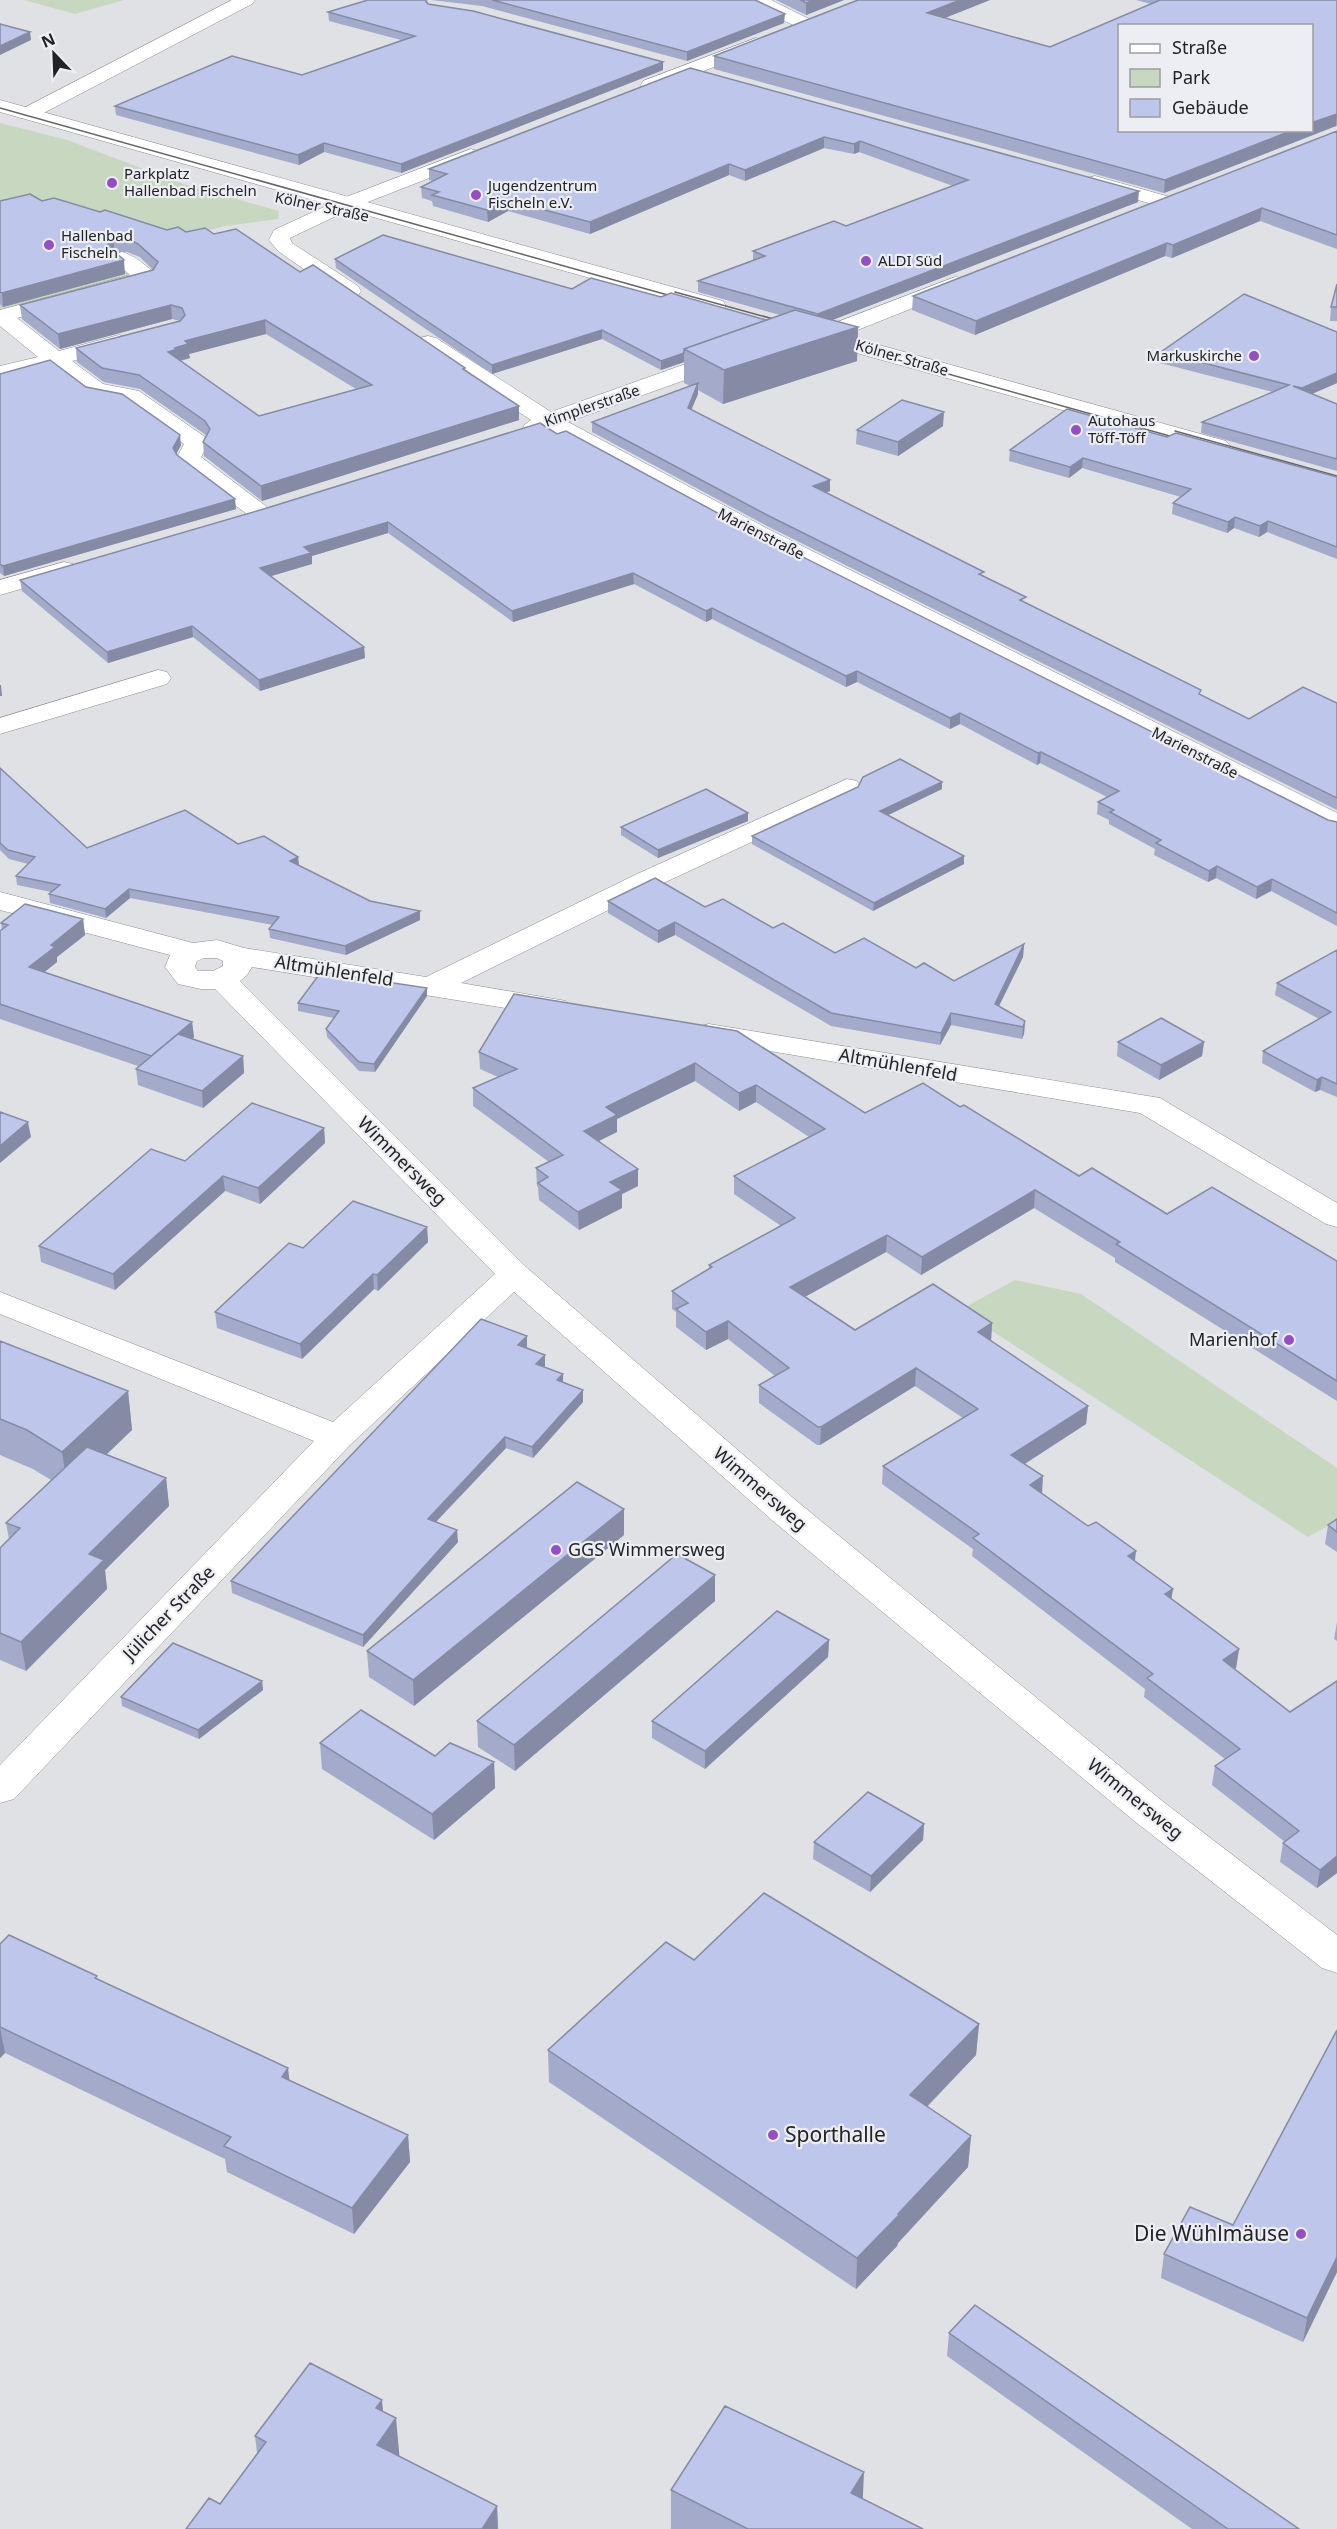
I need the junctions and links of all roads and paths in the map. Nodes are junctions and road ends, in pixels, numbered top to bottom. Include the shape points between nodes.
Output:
1 (246, 0) edge
2 (757, 0) edge
3 (826, 16) edge
4 (806, 24) junction
5 (656, 60) edge
6 (690, 70) junction
7 (725, 79) edge
8 (635, 91) edge
9 (0, 106) edge
10 (27, 114) junction
11 (491, 147) edge
12 (1082, 179) edge
13 (1185, 193) edge
14 (1163, 201) junction
15 (340, 207) junction
16 (1130, 214) edge
17 (122, 258) edge
18 (979, 274) edge
19 (364, 301) edge
20 (735, 312) edge
21 (413, 334) edge
22 (141, 336) edge
23 (744, 351) edge
24 (55, 358) junction
25 (0, 373) edge
26 (549, 421) junction
27 (516, 432) edge
28 (1238, 452) edge
29 (281, 505) edge
30 (86, 562) edge
31 (0, 588) edge
32 (158, 678) dead end
33 (0, 726) edge
34 (847, 787) dead end
35 (1337, 824) edge
36 (0, 901) edge
37 (229, 967) junction
38 (432, 986) junction
39 (585, 1012) edge
40 (679, 1028) edge
41 (1337, 1216) edge
42 (514, 1274) junction
43 (0, 1302) edge
44 (338, 1437) junction
45 (0, 1789) edge
46 (1337, 1957) edge

1 - 10 street
2 - 4 street
3 - 4 street
4 - 6 street
5 - 6 street
6 - 7 street
6 - 8 street
9 - 10 street, Kölner Straße
10 - 15 street, Kölner Straße via 114,138 177,169 274,197
11 - 15 street
12 - 14 street
13 - 14 street
14 - 16 street
15 - 19 street via 286,230 279,240
15 - 20 street, Kölner Straße via 467,236
17 - 24 street via 146,277 1,316
18 - 28 street, Kölner Straße via 801,332
21 - 26 street, Marienstraße
22 - 24 street
23 - 26 street, Kimplerstraße
24 - 25 street
24 - 29 street via 96,390 131,396 197,442 188,459 248,515
26 - 27 street, Kimplerstraße
26 - 35 street, Marienstraße via 759,534
30 - 31 street
32 - 33 street
34 - 38 street
36 - 37 street, Altmühlenfeld via 192,952 181,962 188,978 198,980
37 - 38 street, Altmühlenfeld
37 - 42 street, Wimmersweg
38 - 39 street, Altmühlenfeld
40 - 41 street, Altmühlenfeld via 1149,1105
42 - 44 street, Jülicher Straße
42 - 46 street, Wimmersweg via 786,1512 1147,1810
43 - 44 street
44 - 45 street, Jülicher Straße

